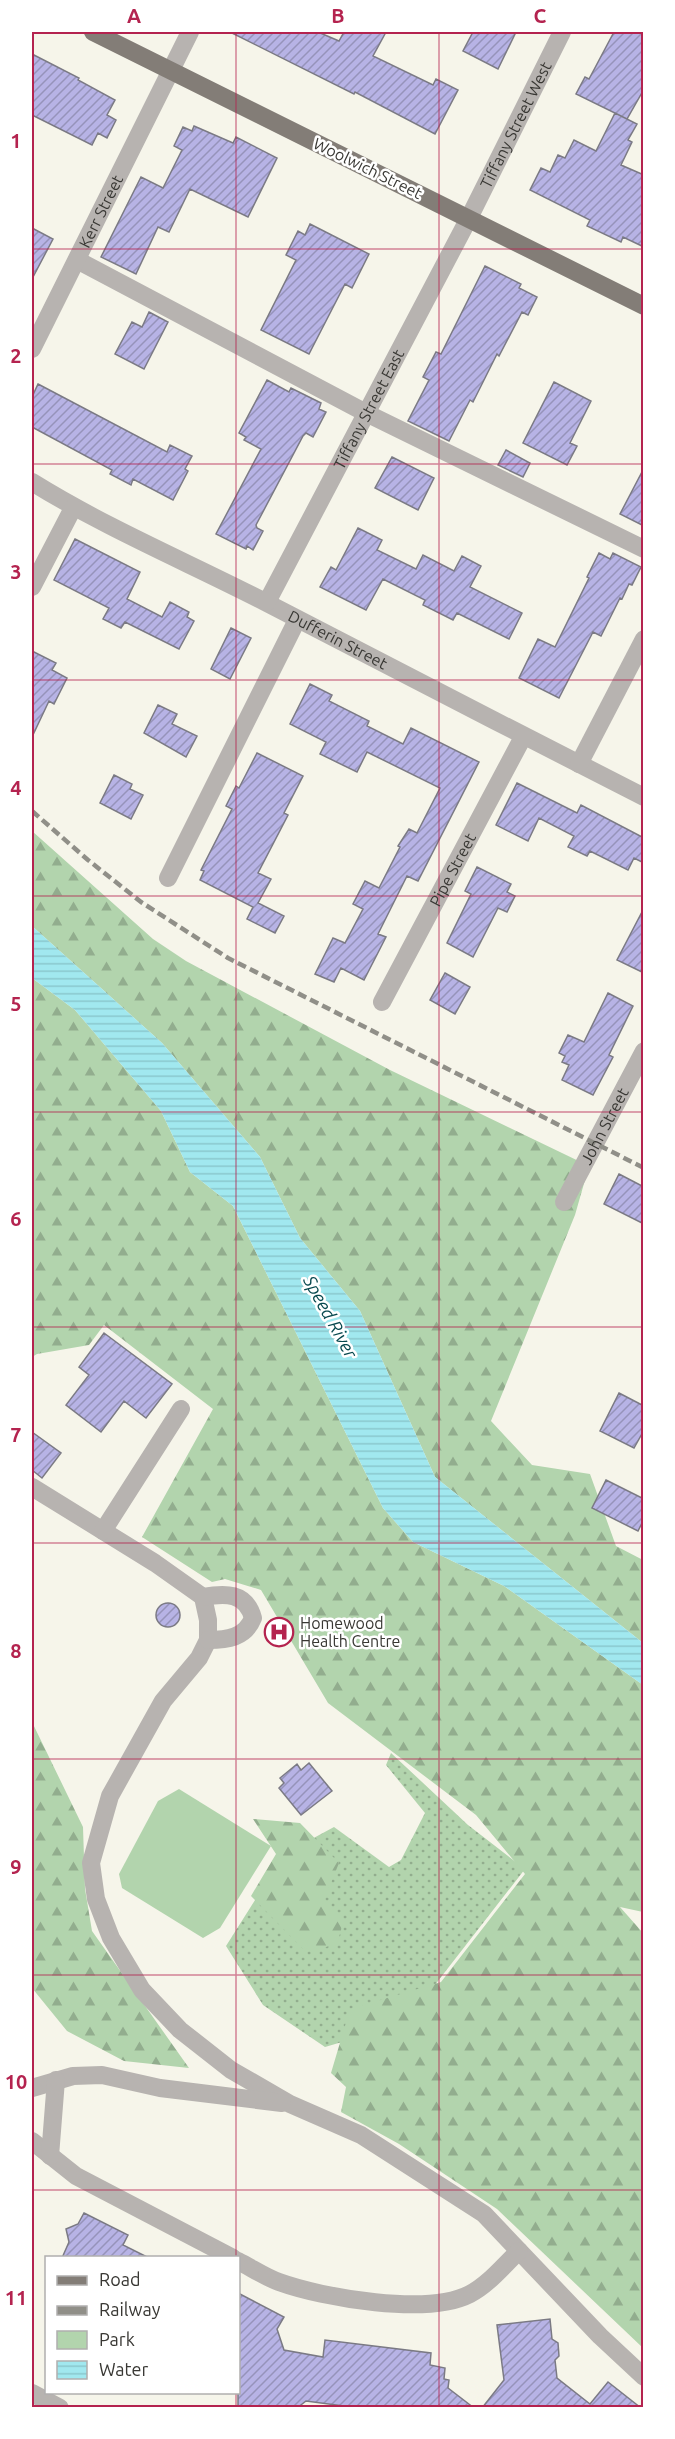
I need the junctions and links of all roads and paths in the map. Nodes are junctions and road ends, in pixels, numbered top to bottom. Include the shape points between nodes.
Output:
1 (93, 32) edge
2 (190, 32) edge
3 (562, 32) edge
4 (171, 71) junction
5 (469, 218) junction
6 (77, 260) junction
7 (644, 306) edge
8 (32, 349) edge
9 (366, 413) junction
10 (32, 482) edge
11 (73, 508) junction
12 (644, 549) edge
13 (32, 587) edge
14 (267, 602) junction
15 (297, 620) junction
16 (644, 639) edge
17 (523, 737) junction
18 (579, 764) junction
19 (644, 797) edge
20 (168, 878) dead end
21 (382, 1002) dead end
22 (644, 1051) edge
23 (564, 1202) dead end
24 (181, 1410) dead end
25 (32, 1487) edge
26 (103, 1531) junction
27 (203, 1598) junction
28 (208, 1640) junction
29 (56, 2080) junction
30 (32, 2088) edge
31 (290, 2104) junction
32 (32, 2141) edge
33 (50, 2156) junction
34 (519, 2251) junction
35 (229, 2256) edge
36 (240, 2261) edge
37 (644, 2377) edge
38 (32, 2393) edge
39 (60, 2408) edge

1 - 4 main road, Woolwich Street
2 - 4 street, Kerr Street
3 - 5 street, Tiffany Street West
4 - 5 main road, Woolwich Street
4 - 6 street, Kerr Street
5 - 7 main road, Woolwich Street
5 - 9 street, Tiffany Street East
6 - 8 street, Kerr Street
6 - 9 street
9 - 12 street
9 - 14 street, Tiffany Street East
10 - 11 street, Dufferin Street
11 - 13 street
11 - 14 street, Dufferin Street
14 - 15 street, Dufferin Street
15 - 17 street, Dufferin Street
15 - 20 street
16 - 18 street
17 - 18 street, Dufferin Street
17 - 21 street, Pipe Street
18 - 19 street, Dufferin Street
22 - 23 street, John Street
24 - 26 street
25 - 26 street
26 - 27 street
27 - 28 street
27 - 28 street via 225,1594 243,1599 253,1618 235,1637
28 - 31 street via 199,1658 163,1701 110,1796 91,1863 96,1899 111,1938 142,1990 180,2030 231,2070
29 - 30 street
29 - 31 street via 102,2075 170,2090
29 - 33 street
31 - 34 street via 361,2135 435,2181 484,2214
32 - 33 street
33 - 35 street via 76,2176
34 - 36 street via 471,2294 433,2303 369,2302 313,2293 277,2281
34 - 37 street
38 - 39 street

